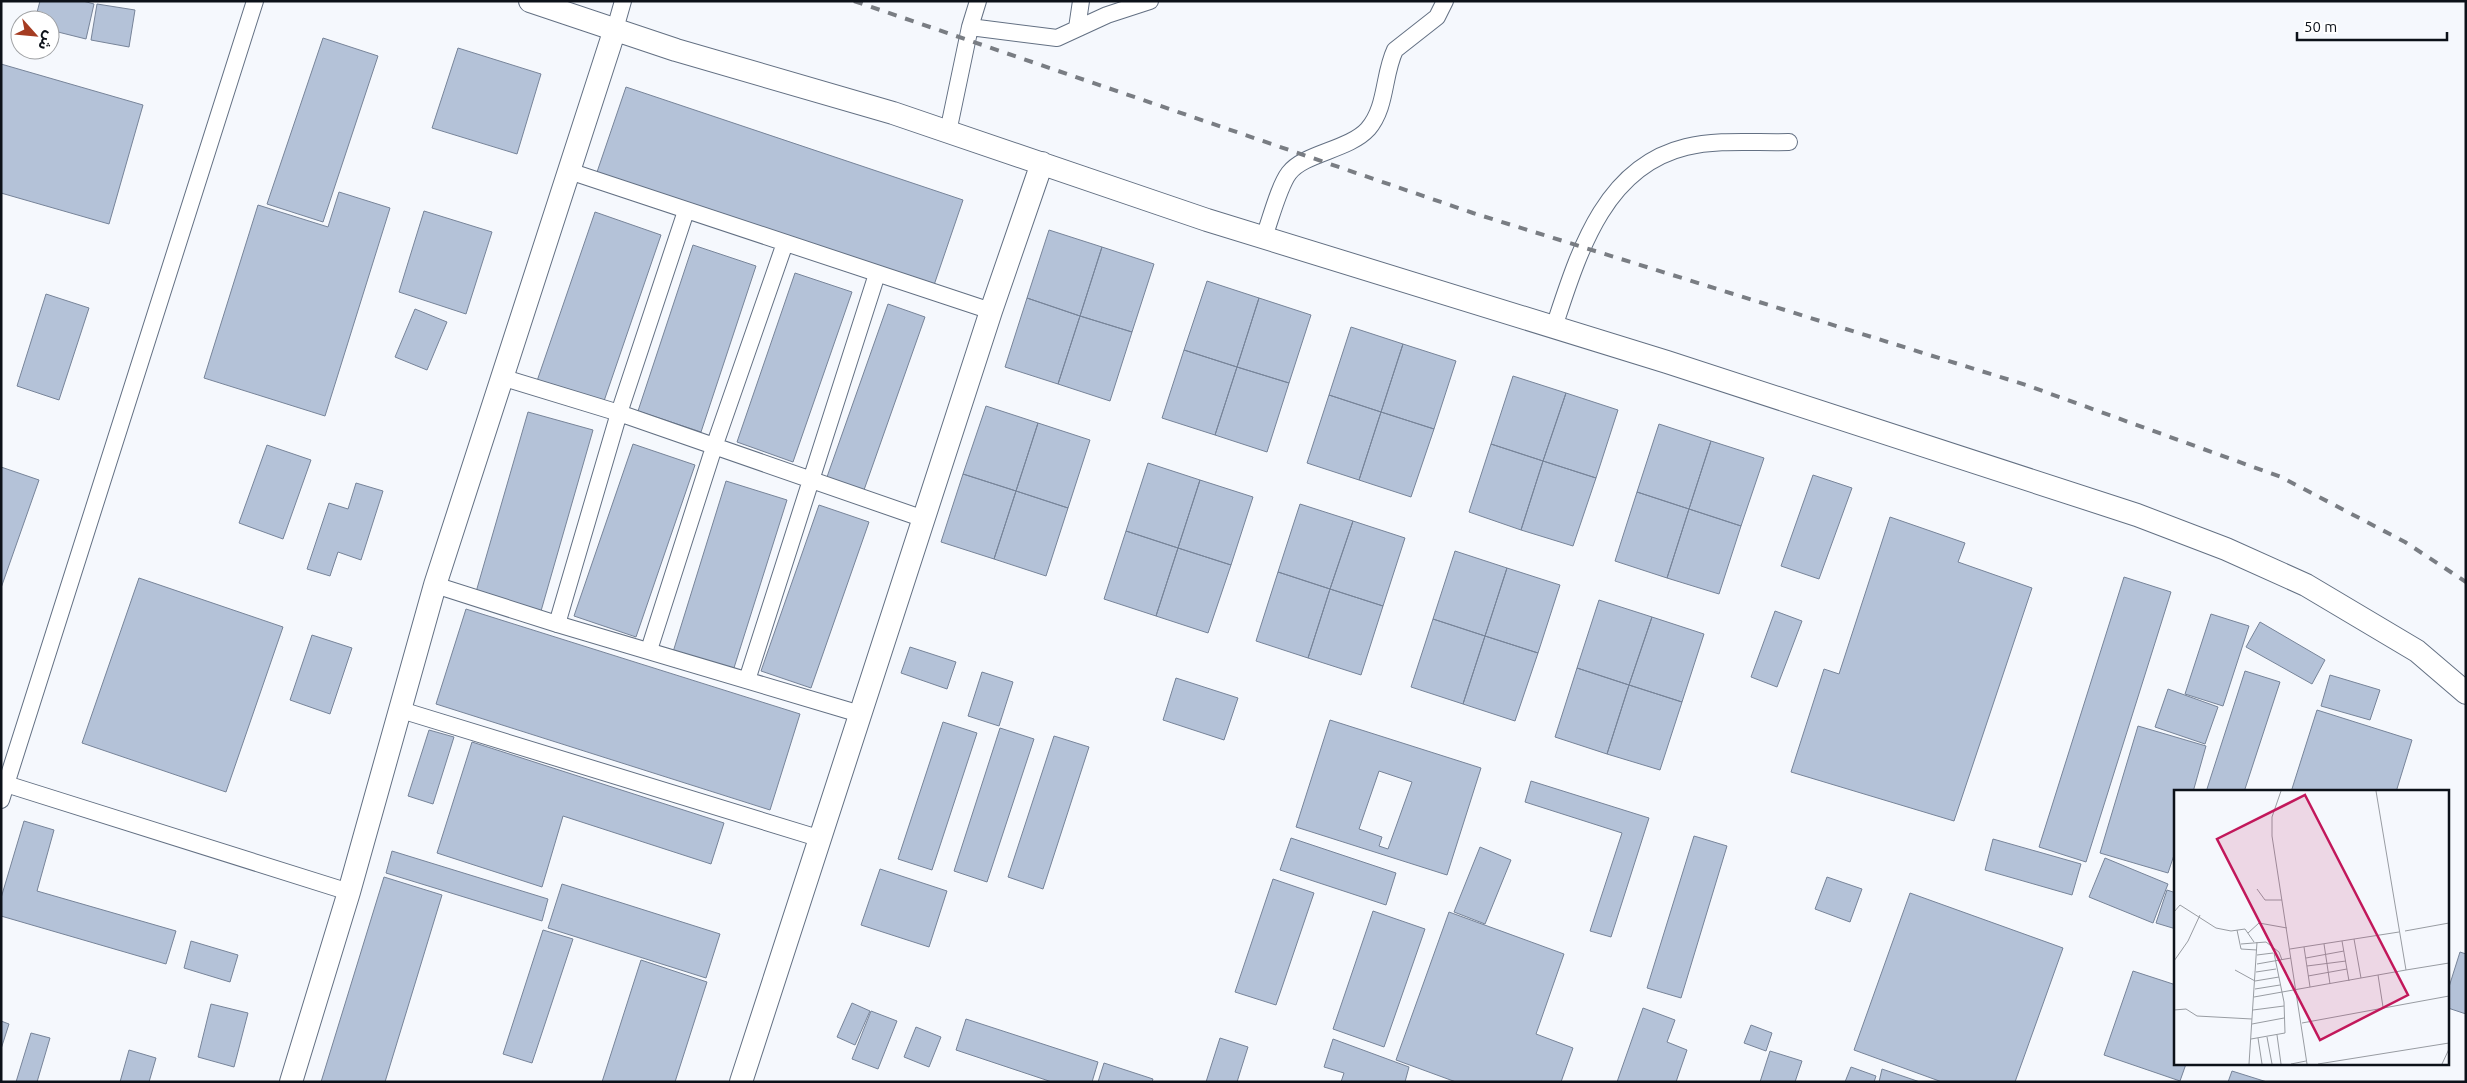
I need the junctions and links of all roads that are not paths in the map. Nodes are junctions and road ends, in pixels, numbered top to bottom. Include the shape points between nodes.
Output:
1 (255, 1) edge
2 (530, 1) edge
3 (624, 1) edge
4 (978, 1) edge
5 (1081, 1) edge
6 (1150, 1) edge
7 (1445, 1) edge
8 (970, 26) junction
9 (1077, 28) junction
10 (614, 29) junction
11 (948, 132) junction
12 (1789, 142) dead end
13 (1042, 163) junction
14 (569, 171) junction
15 (686, 210) junction
16 (1264, 237) junction
17 (785, 243) junction
18 (877, 274) junction
19 (990, 312) junction
20 (1554, 327) junction
21 (501, 377) junction
22 (619, 413) junction
23 (714, 447) junction
24 (810, 481) junction
25 (924, 518) junction
26 (435, 585) junction
27 (557, 624) junction
28 (648, 650) junction
29 (747, 680) junction
30 (2466, 692) edge
31 (401, 710) junction
32 (860, 714) junction
33 (6, 784) junction
34 (1, 800) edge
35 (818, 838) junction
36 (349, 892) junction
37 (291, 1082) edge
38 (741, 1082) edge

1 - 33 street
2 - 10 street
3 - 10 street
4 - 8 street
5 - 9 street
6 - 9 street
7 - 16 street via 1437,17 1395,50 1381,104 1368,129 1355,140 1289,173
8 - 9 street via 1056,38
8 - 11 street
10 - 11 street
10 - 14 street
11 - 13 street
12 - 20 street via 1689,146 1671,151 1638,169 1622,182 1602,208 1570,278
13 - 16 street
13 - 19 street
14 - 15 street
14 - 21 street
15 - 17 street
15 - 22 street
16 - 20 street
17 - 18 street
17 - 23 street
18 - 19 street
18 - 24 street
19 - 25 street
20 - 30 street via 2066,491 2226,549 2306,585 2382,628 2417,651
21 - 22 street
21 - 26 street
22 - 23 street
22 - 27 street
23 - 24 street
23 - 28 street
24 - 25 street
24 - 29 street
25 - 32 street
26 - 27 street
26 - 31 street
27 - 28 street
28 - 29 street
29 - 32 street
31 - 35 street
31 - 36 street
32 - 35 street
33 - 34 street
33 - 36 street
35 - 38 street
36 - 37 street

